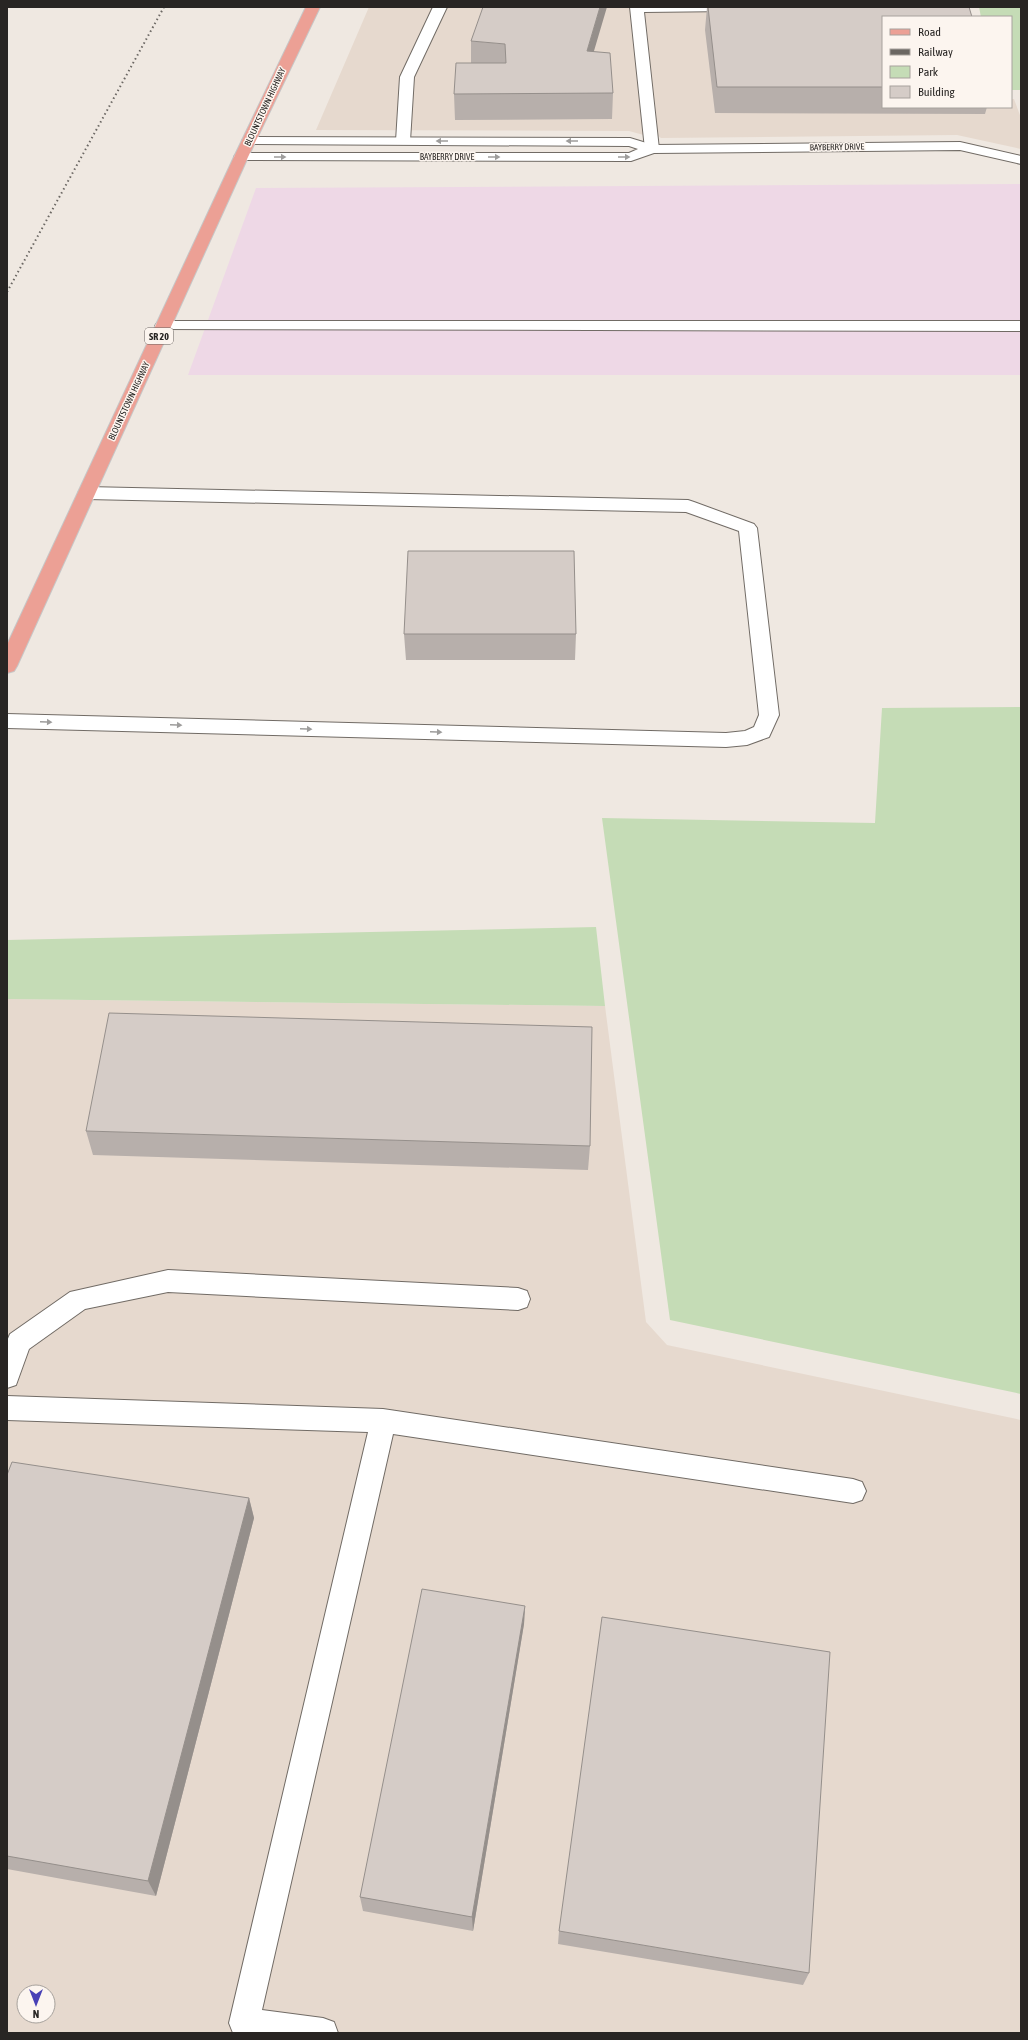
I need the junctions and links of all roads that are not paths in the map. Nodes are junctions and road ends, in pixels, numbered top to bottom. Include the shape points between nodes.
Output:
1 (313, 7) edge
2 (440, 7) edge
3 (730, 7) edge
4 (637, 8) edge
5 (249, 141) junction
6 (403, 141) junction
7 (652, 149) junction
8 (241, 157) junction
9 (1021, 160) edge
10 (163, 326) junction
11 (1021, 326) edge
12 (87, 493) junction
13 (7, 666) edge
14 (7, 721) edge
15 (518, 1299) dead end
16 (7, 1376) edge
17 (7, 1408) edge
18 (383, 1421) junction
19 (853, 1491) dead end
20 (323, 2033) edge

1 - 5 main road, BLOUNTSTOWN HIGHWAY / SR 20
2 - 6 street via 407,77
3 - 4 street
4 - 7 street
5 - 6 street, BAYBERRY DRIVE
5 - 8 main road, BLOUNTSTOWN HIGHWAY / SR 20
7 -> 6 street, BAYBERRY DRIVE via 630,142
8 -> 7 street, BAYBERRY DRIVE via 631,157
7 - 9 street, BAYBERRY DRIVE via 960,146
8 - 10 main road, BLOUNTSTOWN HIGHWAY / SR 20
10 - 11 street
10 - 12 main road, BLOUNTSTOWN HIGHWAY / SR 20
12 - 13 main road, BLOUNTSTOWN HIGHWAY / SR 20
14 -> 12 street via 726,740 747,738 762,732 769,715 748,528 688,506
15 - 16 street via 168,1281 79,1300 19,1342
17 - 18 street
18 - 19 street
18 - 20 street via 244,2023

